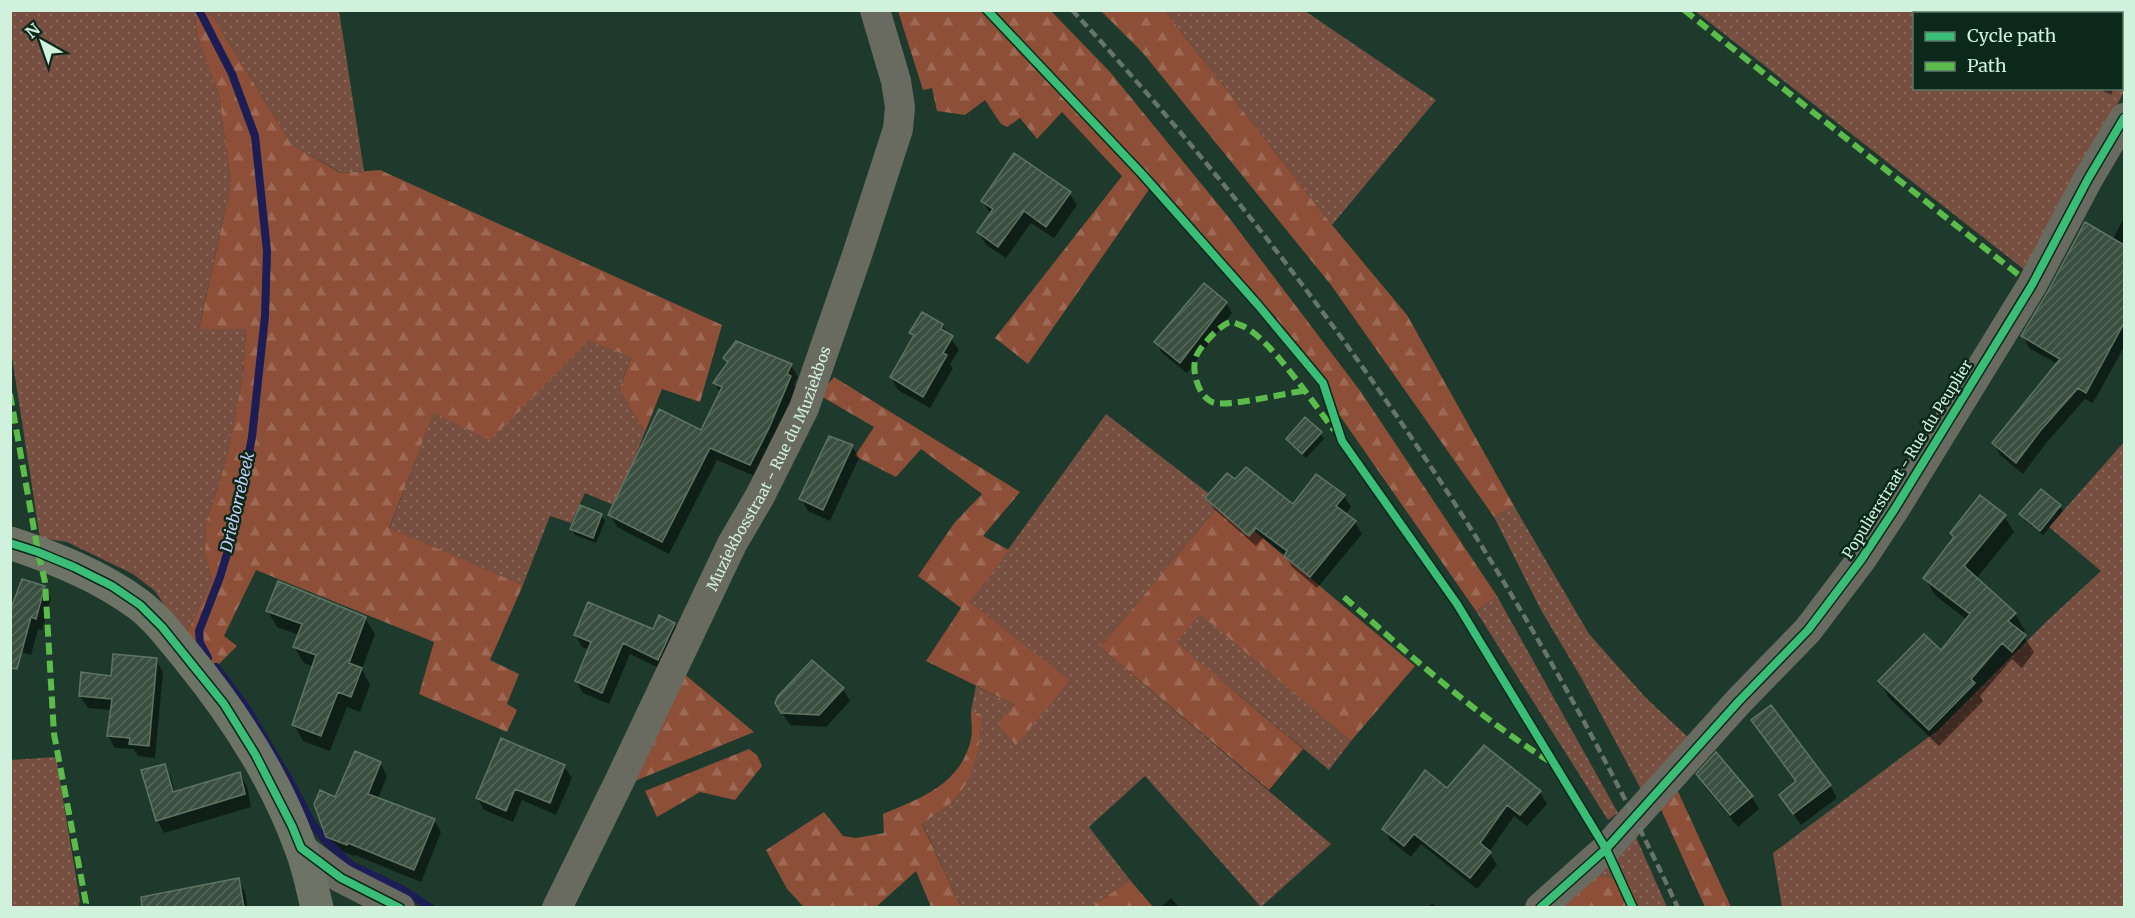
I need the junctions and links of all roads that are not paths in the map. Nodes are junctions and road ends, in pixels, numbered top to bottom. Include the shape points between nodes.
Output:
1 (875, 10) edge
2 (2124, 118) edge
3 (10, 543) edge
4 (301, 848) junction
5 (317, 908) edge
6 (400, 908) edge
7 (557, 908) edge
8 (1540, 908) edge

1 - 7 street, Muziekbosstraat - Rue du Muziekbos via 896,81 898,129 804,408 732,544
2 - 8 street, Populierstraat - Rue du Peuplier via 2032,285 1861,560 1808,630 1606,849
3 - 4 main road via 112,586 162,627 224,704 255,754
4 - 5 main road
4 - 6 street via 341,878

